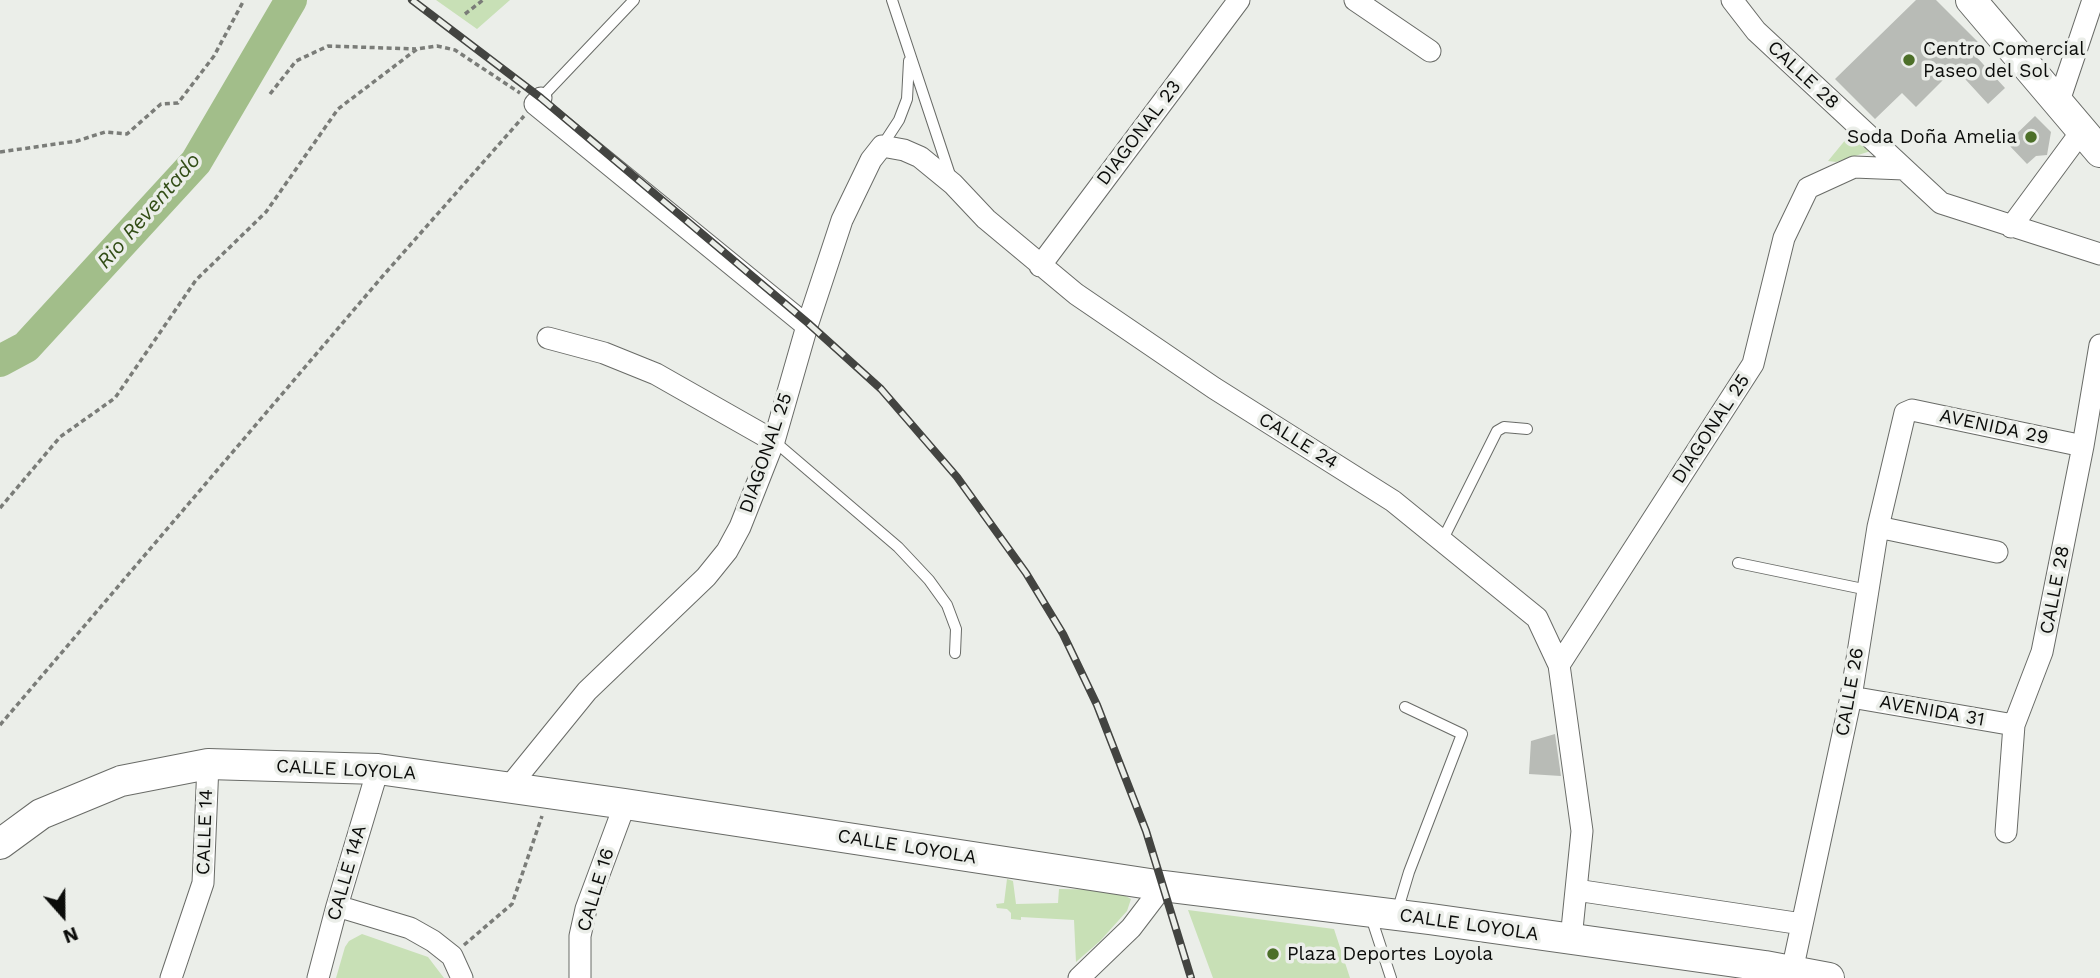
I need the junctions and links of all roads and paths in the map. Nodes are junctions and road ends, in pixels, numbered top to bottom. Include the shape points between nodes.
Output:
1 (244, 0) edge
2 (483, 0) edge
3 (634, 0) edge
4 (891, 0) edge
5 (1239, 0) edge
6 (1354, 0) edge
7 (1731, 0) edge
8 (1971, 0) edge
9 (2093, 14) edge
10 (465, 15) dead end
11 (417, 49) junction
12 (1430, 51) dead end
13 (909, 54) junction
14 (270, 94) dead end
15 (538, 101) junction
16 (2058, 104) junction
17 (2091, 142) edge
18 (881, 146) junction
19 (0, 152) edge
20 (1904, 169) junction
21 (953, 184) junction
22 (2011, 227) junction
23 (2100, 254) edge
24 (1040, 266) junction
25 (807, 326) junction
26 (548, 338) dead end
27 (2100, 345) edge
28 (1905, 413) joint
29 (1527, 429) dead end
30 (774, 441) junction
31 (2083, 446) junction
32 (0, 509) edge
33 (1878, 527) junction
34 (1442, 541) junction
35 (1997, 552) dead end
36 (1738, 563) dead end
37 (1868, 590) junction
38 (955, 653) dead end
39 (1559, 665) junction
40 (1851, 696) junction
41 (1405, 707) dead end
42 (0, 725) edge
43 (2014, 725) junction
44 (208, 764) junction
45 (378, 769) junction
46 (509, 787) junction
47 (550, 793) junction
48 (625, 804) junction
49 (2006, 832) dead end
50 (0, 844) edge
51 (1163, 886) junction
52 (1576, 890) junction
53 (337, 906) junction
54 (1382, 912) junction
55 (1802, 924) junction
56 (1571, 939) junction
57 (452, 956) junction
58 (1792, 971) junction
59 (171, 978) edge
60 (318, 978) edge
61 (463, 978) edge
62 (580, 978) edge
63 (1079, 978) edge
64 (1391, 978) edge
65 (1829, 978) edge

1 - 19 path via 214,56 178,103 162,104 127,134 105,132 77,141
2 - 10 path
3 - 15 lane
4 - 13 lane, CALLE 24
5 - 24 street, DIAGONAL 23
6 - 12 street
7 - 20 street, CALLE 28 via 1756,31
8 - 16 main road
9 - 16 street
11 - 14 path via 328,47 296,61
11 - 15 path via 437,46 455,50
11 - 32 path via 338,108 266,212 196,280 115,398 60,437
13 - 18 lane, DIAGONAL 25 via 907,99
13 - 21 lane, CALLE 24
15 - 25 street
15 - 42 path
16 - 17 main road
17 - 22 street
18 - 21 street via 920,157
18 - 25 street, DIAGONAL 25 via 842,220
20 - 22 street, CALLE 28 via 1941,203
20 - 39 street, DIAGONAL 25 via 1854,167 1808,188 1784,239 1753,364
21 - 24 street, CALLE 24
22 - 23 street, CALLE 28
24 - 34 street, CALLE 24 via 1214,388 1393,500
25 - 30 street, DIAGONAL 25
26 - 30 street via 656,374
27 - 31 street, CALLE 28
28 - 31 street, AVENIDA 29 via 1912,410
28 - 33 street, CALLE 26
29 - 34 lane via 1504,427 1497,431
30 - 38 lane via 898,547 929,580 947,605 956,629
30 - 46 street, DIAGONAL 25 via 727,551 706,577 587,691
31 - 43 street, CALLE 28 via 2042,652
33 - 35 street
33 - 37 street, CALLE 26
34 - 39 street, CALLE 24 via 1537,618
36 - 37 lane
37 - 40 street, CALLE 26
39 - 52 street, CALLE 24 via 1582,831
40 - 43 street, AVENIDA 31
40 - 55 street, CALLE 26
41 - 54 lane via 1462,734 1418,846
43 - 49 street, CALLE 28
44 - 45 main road, CALLE LOYOLA
44 - 50 main road, CALLE LOYOLA via 121,780 41,814
44 - 59 street, CALLE 14 via 203,883
45 - 46 main road, CALLE LOYOLA
45 - 53 street, CALLE 14A
46 - 47 main road, CALLE LOYOLA
47 - 48 main road, CALLE LOYOLA
47 - 57 path via 512,904
48 - 51 main road, CALLE LOYOLA
48 - 62 street, CALLE 16 via 586,909 580,936
51 - 54 main road, CALLE LOYOLA
51 - 63 street via 1131,928
52 - 55 street
52 - 56 street, CALLE 24
53 - 57 street via 410,928
53 - 60 street, CALLE 14A
54 - 56 main road, CALLE LOYOLA
54 - 64 lane
55 - 58 street, CALLE 26
56 - 58 main road, CALLE LOYOLA
57 - 61 street
58 - 65 main road, CALLE LOYOLA

